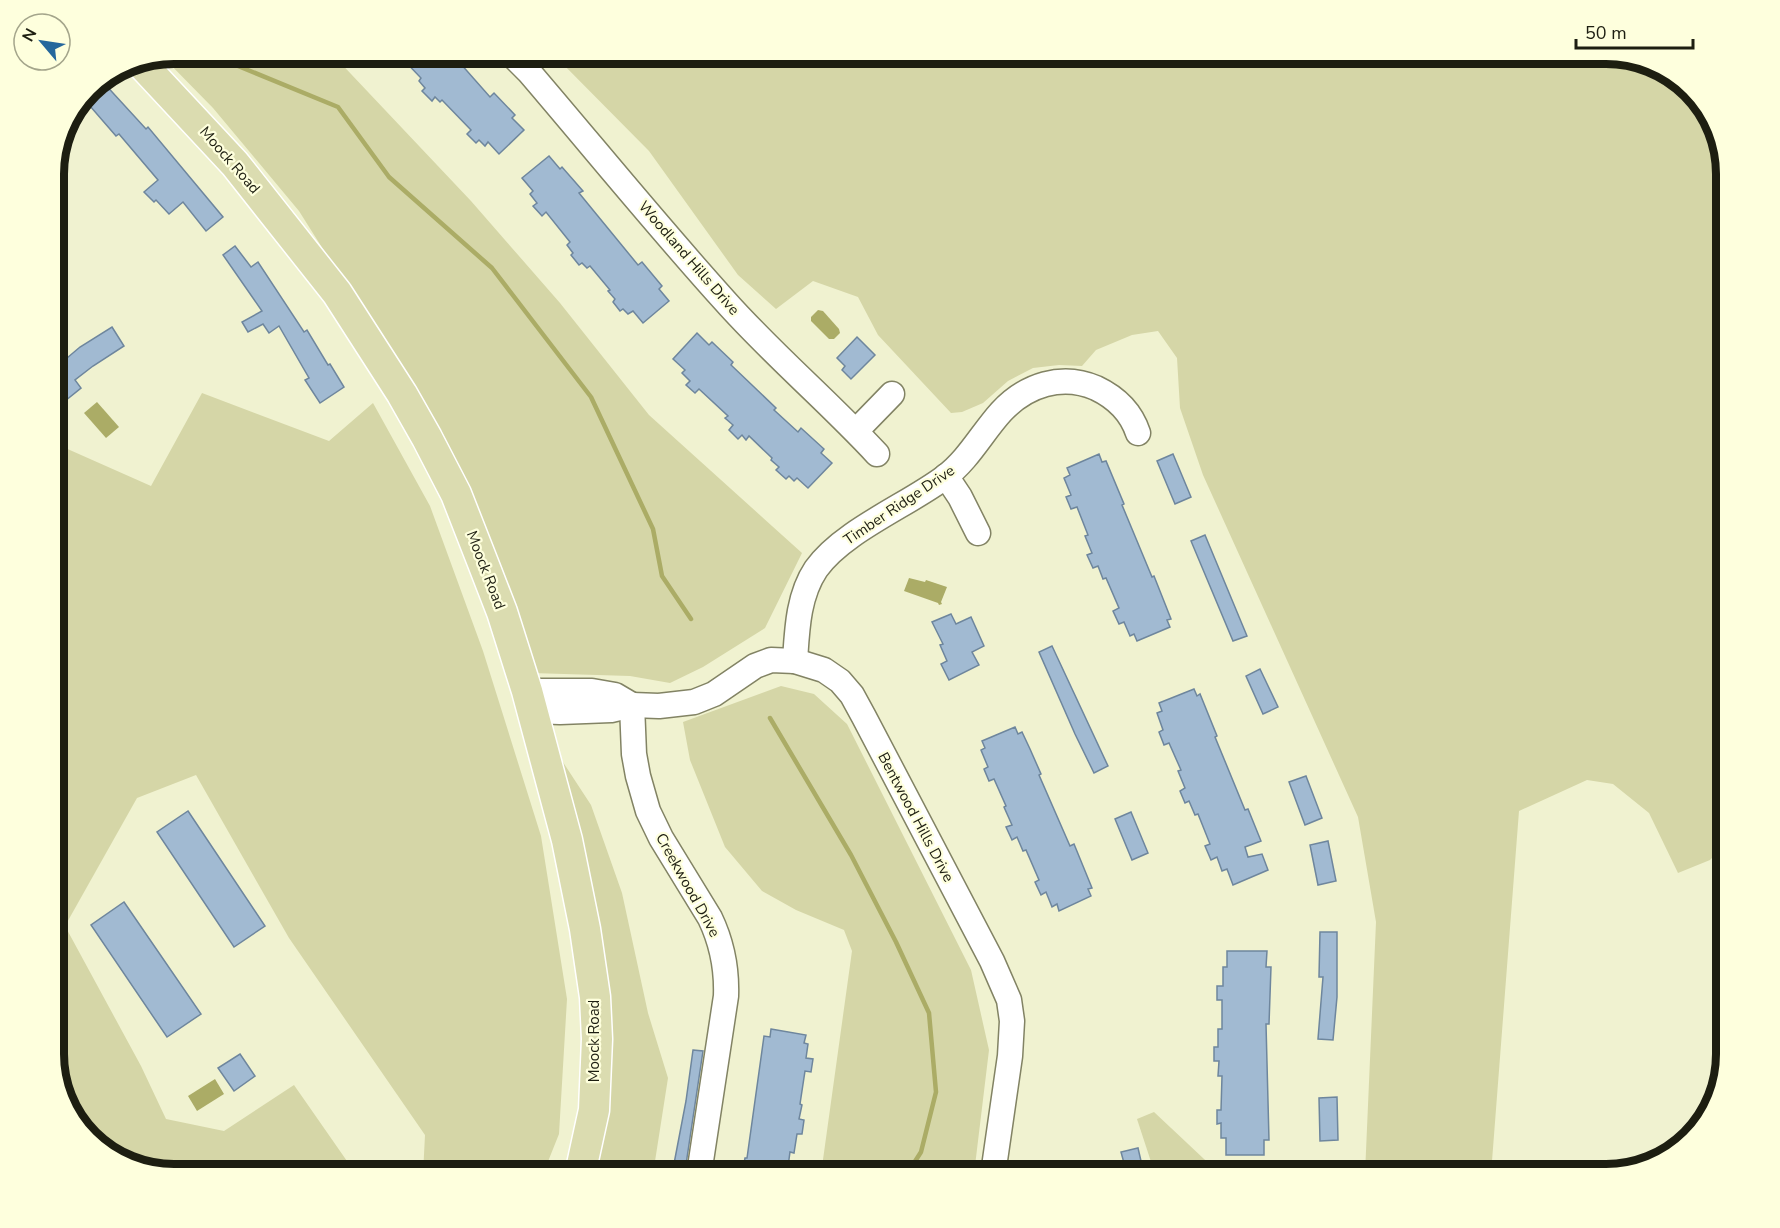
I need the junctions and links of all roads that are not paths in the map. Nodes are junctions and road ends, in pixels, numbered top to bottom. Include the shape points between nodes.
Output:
1 (522, 65) edge
2 (146, 69) edge
3 (892, 394) dead end
4 (856, 431) junction
5 (1138, 433) dead end
6 (877, 454) dead end
7 (946, 477) junction
8 (978, 533) dead end
9 (795, 661) junction
10 (530, 701) junction
11 (632, 705) junction
12 (582, 1164) edge
13 (701, 1164) edge
14 (994, 1164) edge

1 - 4 street, Woodland Hills Drive via 726,302
2 - 10 main road, Moock Road via 235,164 271,209 337,293 396,384 456,494 502,612
3 - 4 street
4 - 6 street, Woodland Hills Drive
5 - 7 street, Timber Ridge Drive via 1128,413 1101,390 1068,381 1047,383 1023,394 1003,410
7 - 8 street
7 - 9 street, Timber Ridge Drive via 856,534 817,569 808,584 798,622
9 - 11 street, Bentwood Hills Drive via 771,660 754,666 714,694 694,702
9 - 14 street, Bentwood Hills Drive via 824,670 852,695 1003,983 1012,1021
10 - 11 street, Bentwood Hills Drive via 560,712
10 - 12 main road, Moock Road via 567,840 595,997 594,1110
11 - 13 street, Creekwood Drive via 634,754 648,811 710,918 724,956 726,996

